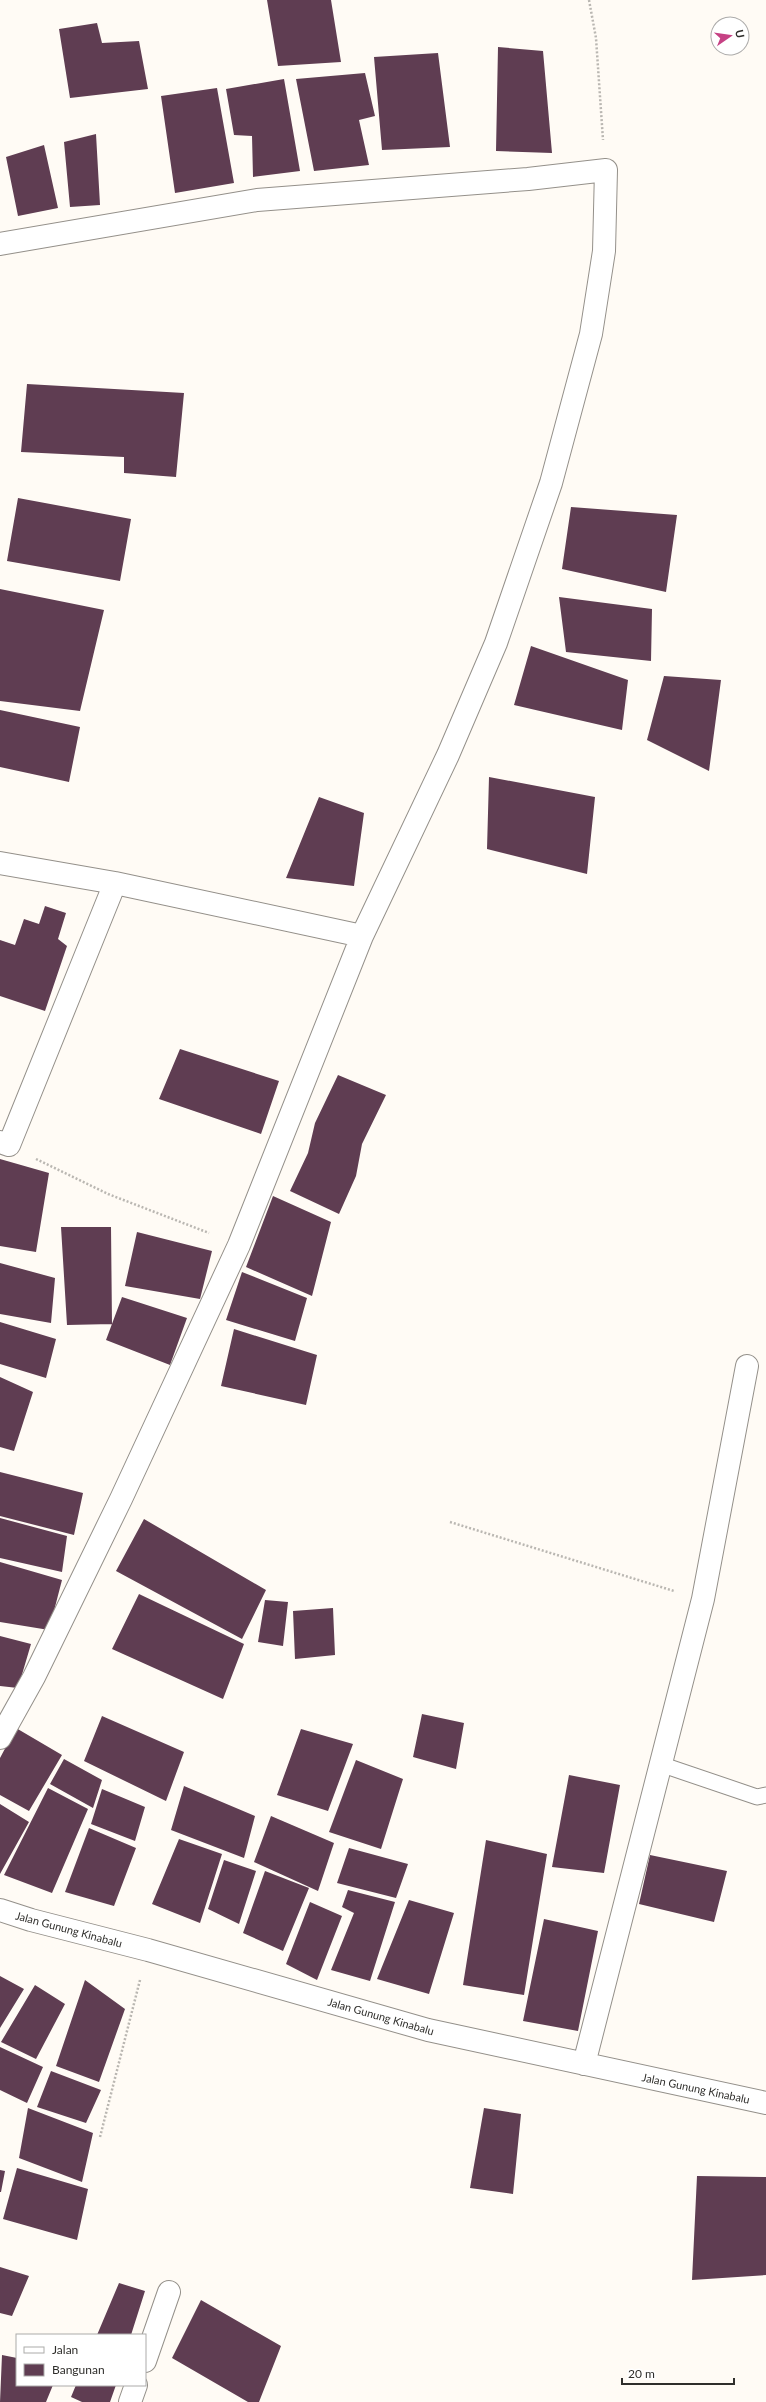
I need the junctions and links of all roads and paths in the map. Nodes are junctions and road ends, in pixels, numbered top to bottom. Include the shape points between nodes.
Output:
1 (589, 0) edge
2 (606, 170) junction
3 (0, 244) edge
4 (0, 863) edge
5 (115, 883) junction
6 (362, 936) junction
7 (4, 1143) edge
8 (239, 1245) junction
9 (747, 1366) dead end
10 (450, 1522) dead end
11 (703, 1599) junction
12 (0, 1738) edge
13 (660, 1764) junction
14 (766, 1795) edge
15 (0, 1910) edge
16 (148, 1950) junction
17 (584, 2064) junction
18 (766, 2103) edge
19 (100, 2137) dead end
20 (169, 2292) dead end
21 (146, 2358) edge
22 (136, 2386) edge
23 (130, 2402) edge

1 - 2 path via 596,38
2 - 3 street via 528,179 257,200
2 - 6 street via 604,251 592,334 551,482 496,643 448,755
4 - 5 street
5 - 6 street
5 - 7 street
6 - 8 street
7 - 8 path via 108,1194
8 - 12 street via 121,1499 34,1677
9 - 11 street
10 - 11 path
11 - 13 street
13 - 14 lane via 757,1797
13 - 17 street
15 - 16 street, Jalan Gunung Kinabalu
16 - 17 street, Jalan Gunung Kinabalu via 428,2030
16 - 19 path
17 - 18 street, Jalan Gunung Kinabalu
20 - 21 street
22 - 23 street

